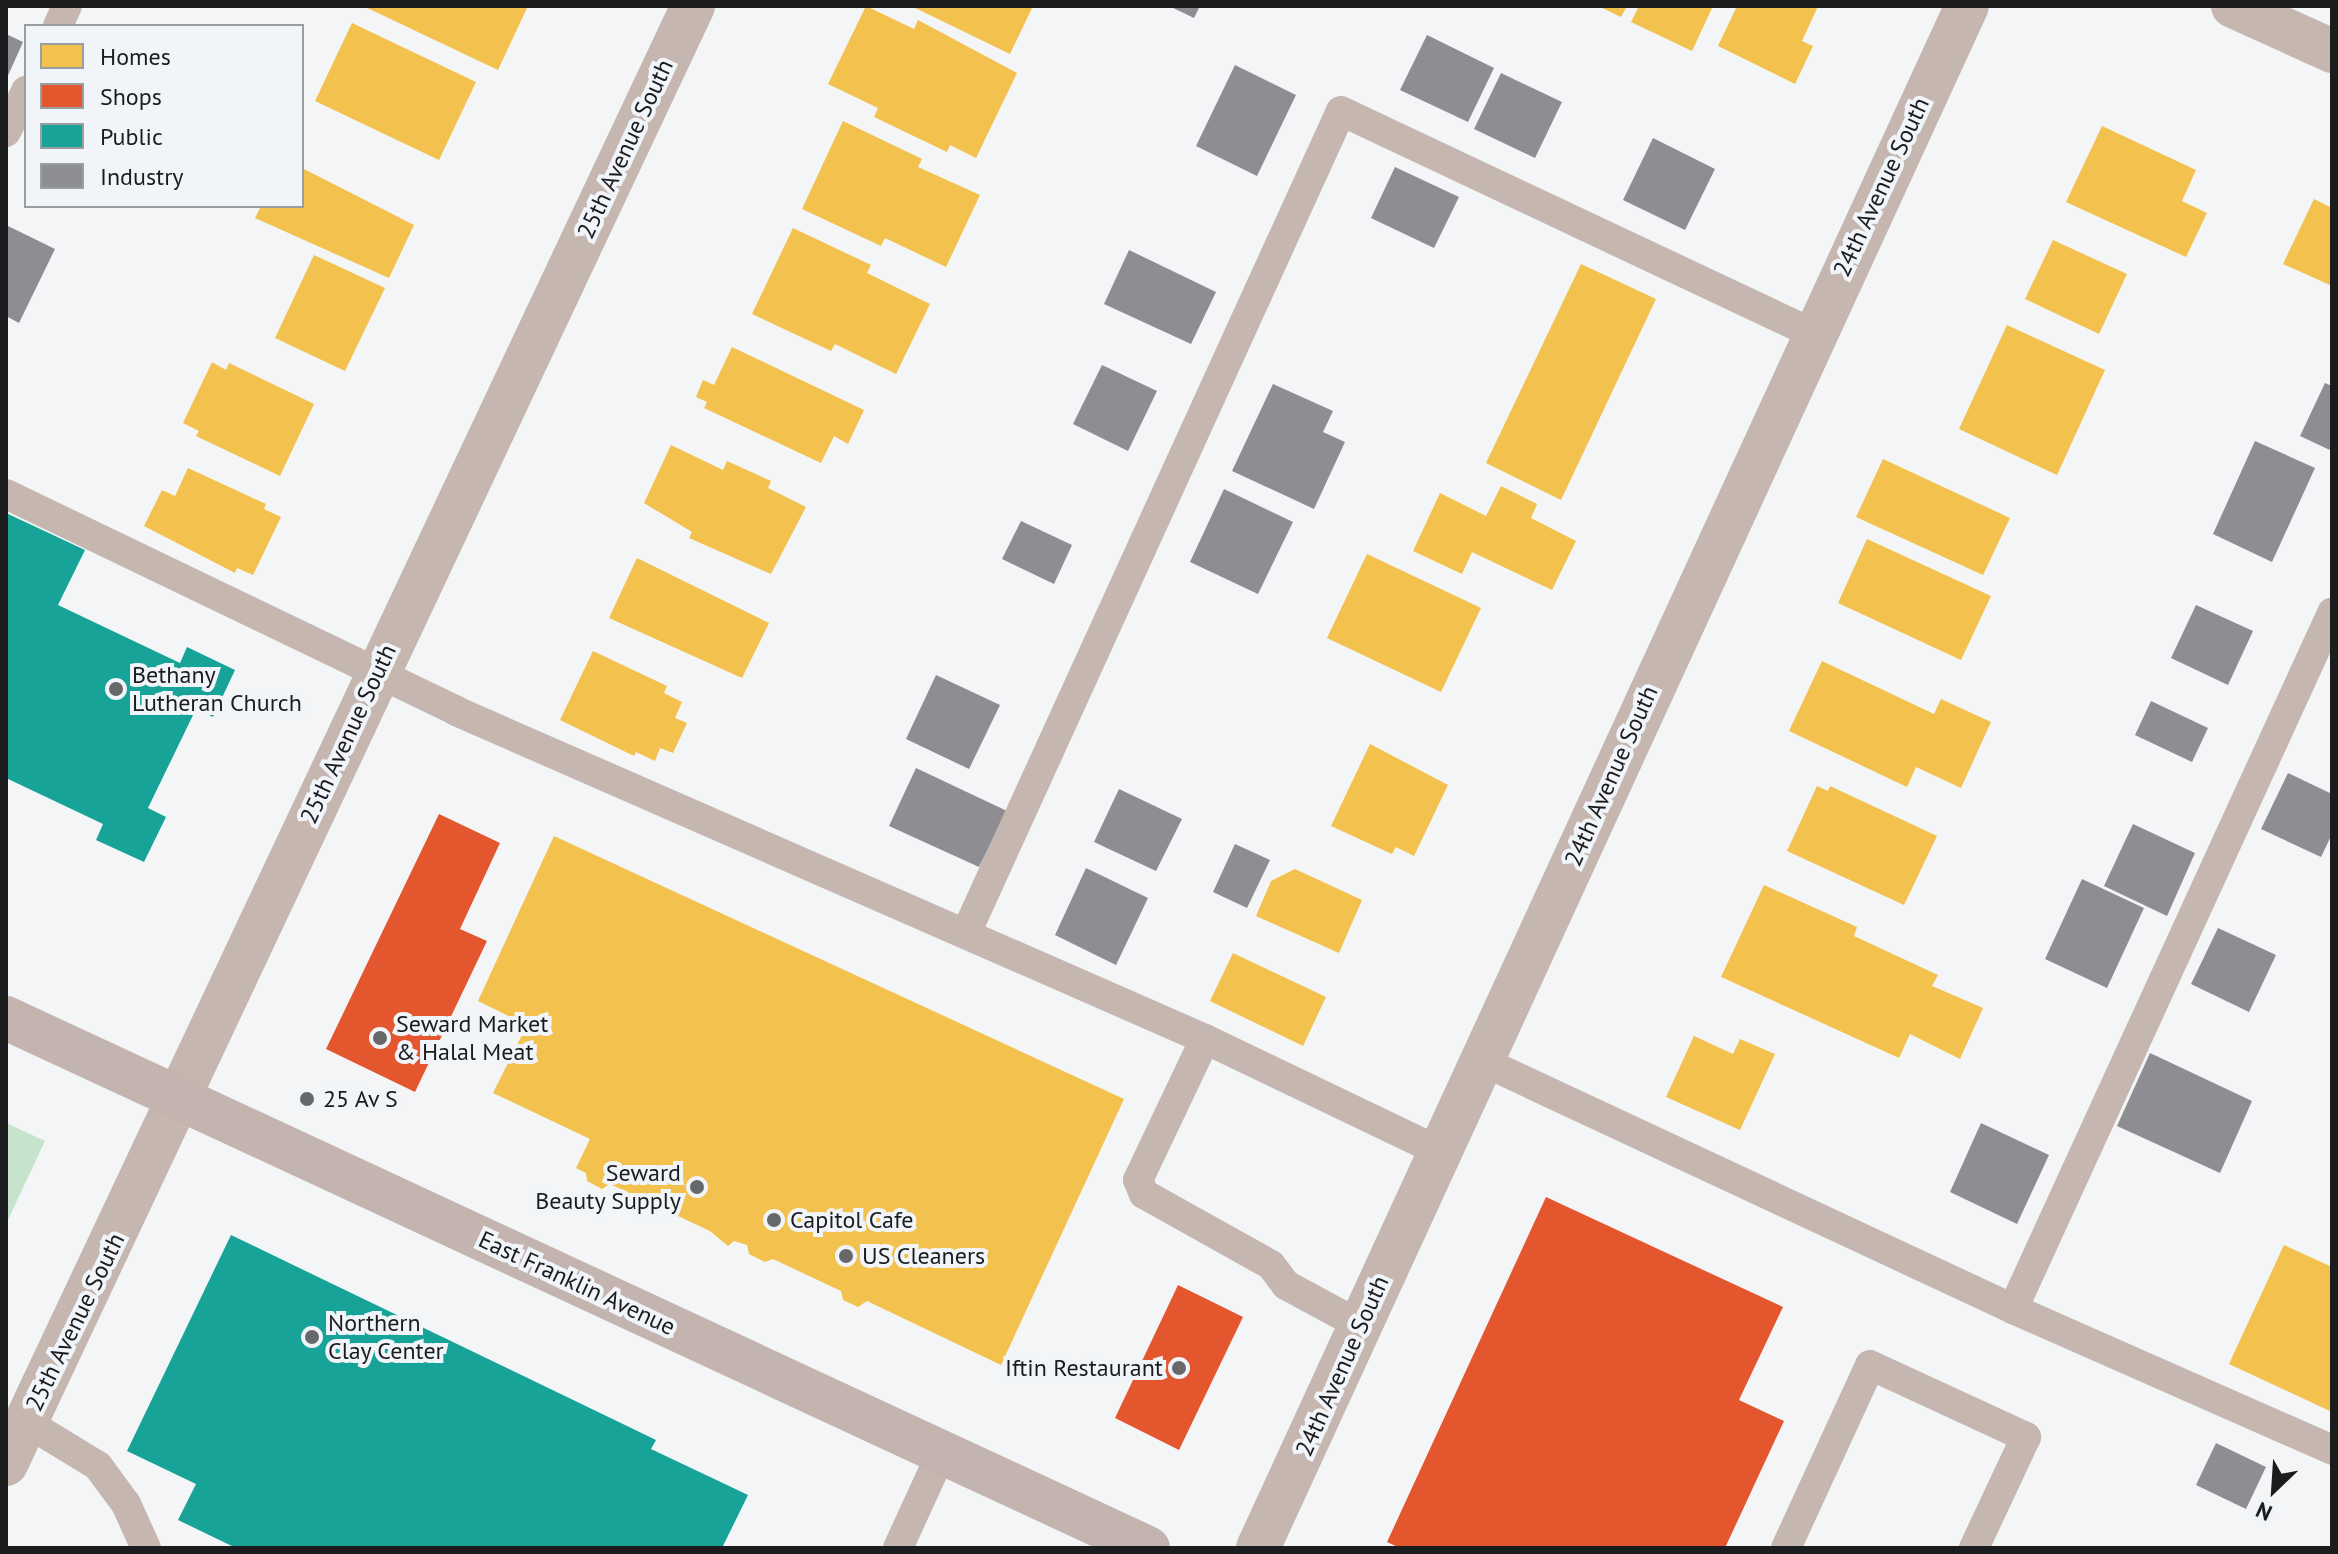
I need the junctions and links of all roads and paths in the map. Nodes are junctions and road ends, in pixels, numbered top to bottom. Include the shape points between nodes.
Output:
1 (693, 6) edge
2 (1967, 6) edge
3 (2233, 6) edge
4 (2332, 51) edge
5 (24, 95) edge
6 (6, 132) edge
7 (1812, 333) junction
8 (6, 494) edge
9 (2332, 613) edge
10 (375, 673) junction
11 (966, 933) junction
12 (6, 1018) edge
13 (1205, 1039) junction
14 (1482, 1061) junction
15 (181, 1099) junction
16 (1439, 1151) junction
17 (2013, 1309) junction
18 (1360, 1325) junction
19 (26, 1422) junction
20 (2332, 1450) edge
21 (942, 1452) junction
22 (6, 1464) edge
23 (146, 1548) edge
24 (898, 1548) edge
25 (1148, 1548) edge
26 (1258, 1548) edge
27 (1786, 1548) edge
28 (1974, 1548) edge

1 - 10 street, 25th Avenue South
2 - 7 street, 24th Avenue South
3 - 4 street
5 - 6 lane
7 - 11 lane via 1341,111
7 - 14 street, 24th Avenue South
8 - 10 lane
9 - 17 lane
10 - 11 lane
10 - 15 street, 25th Avenue South
11 - 13 lane
12 - 15 street, East Franklin Avenue
13 - 16 lane
13 - 18 lane via 1138,1180 1144,1194 1271,1265 1286,1285
14 - 16 street, 24th Avenue South
14 - 17 lane
15 - 19 street, 25th Avenue South
15 - 21 street, East Franklin Avenue
16 - 18 street, 24th Avenue South
17 - 20 lane
18 - 26 street, 24th Avenue South
19 - 22 street, 25th Avenue South
19 - 23 lane via 98,1466 126,1504
21 - 24 lane
21 - 25 street, East Franklin Avenue
27 - 28 lane via 1870,1365 2026,1437

